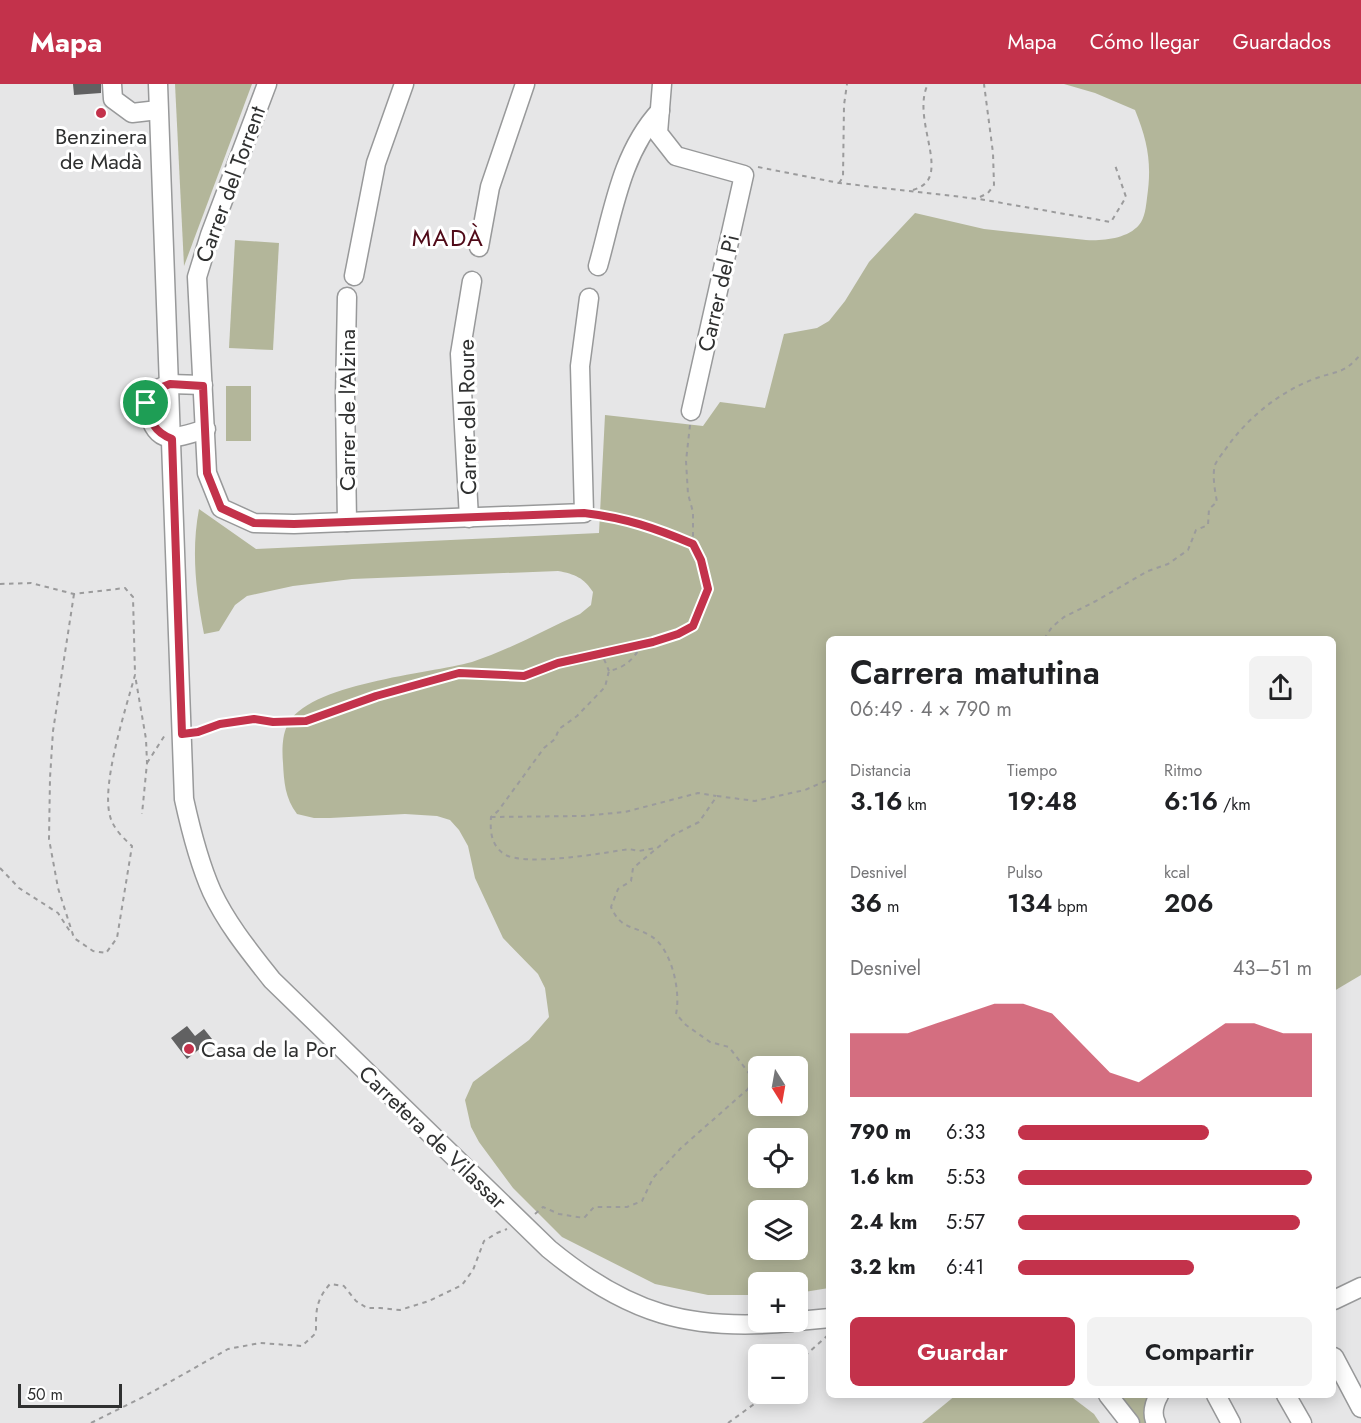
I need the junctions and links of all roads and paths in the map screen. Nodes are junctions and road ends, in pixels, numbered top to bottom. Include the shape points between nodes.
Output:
1 (112, 84) edge
2 (158, 84) edge
3 (267, 84) edge
4 (404, 84) edge
5 (525, 84) edge
6 (662, 84) edge
7 (847, 84) edge
8 (928, 84) edge
9 (984, 84) edge
10 (158, 110) junction
11 (660, 111) junction
12 (132, 113) junction
13 (160, 147) junction
14 (1115, 165) dead end
15 (748, 170) junction
16 (839, 183) junction
17 (913, 191) junction
18 (979, 198) junction
19 (479, 248) dead end
20 (598, 266) dead end
21 (354, 276) dead end
22 (472, 281) dead end
23 (347, 297) dead end
24 (589, 298) dead end
25 (1361, 354) edge
26 (170, 384) junction
27 (203, 386) junction
28 (691, 411) joint
29 (206, 429) junction
30 (172, 439) junction
31 (584, 513) junction
32 (469, 518) junction
33 (347, 522) junction
34 (693, 544) junction
35 (0, 584) edge
36 (74, 594) junction
37 (1046, 636) edge
38 (642, 644) junction
39 (596, 655) junction
40 (609, 671) junction
41 (135, 675) junction
42 (181, 726) junction
43 (147, 763) junction
44 (826, 781) edge
45 (717, 796) junction
46 (142, 814) dead end
47 (491, 817) junction
48 (657, 848) junction
49 (0, 868) edge
50 (74, 938) junction
51 (523, 1224) junction
52 (1361, 1287) edge
53 (1336, 1299) edge
54 (826, 1318) edge
55 (808, 1320) edge
56 (748, 1324) edge
57 (826, 1337) edge
58 (808, 1353) edge
59 (1336, 1361) edge
60 (1117, 1398) edge
61 (1157, 1398) edge
62 (1218, 1398) edge
63 (1288, 1398) edge
64 (754, 1404) edge
65 (1361, 1408) edge
66 (1155, 1421) edge
67 (91, 1423) edge
68 (728, 1423) edge
69 (1130, 1423) edge
70 (1231, 1423) edge
71 (1302, 1423) edge

1 - 12 street via 113,99
2 - 10 street
3 - 27 street, Carrer del Torrent via 197,277
4 - 21 street via 376,163
5 - 19 street via 490,187
6 - 11 street
7 - 16 path via 843,177
8 - 17 path via 922,111 931,161 930,178
9 - 18 path via 994,185
10 - 12 street
10 - 13 street
11 - 15 street via 658,133 676,156
11 - 20 street via 648,123 626,163
12 - 13 street
13 - 26 street
14 - 18 path via 1126,197 1111,222
15 - 16 path
15 - 28 street, Carrer del Pi
16 - 17 path
17 - 18 path
22 - 32 street, Carrer del Roure via 460,354
23 - 33 street, Carrer de l'Alzina
24 - 31 street via 580,366
25 - 37 path via 1336,374 1315,378 1288,391 1252,417 1234,436 1215,465 1217,502 1209,509 1208,525 1196,530 1188,550 1064,617
26 - 27 street
26 - 30 street via 152,391 146,403 151,423 160,434
27 - 29 street, Carrer del Torrent
28 - 34 path via 686,461
29 - 30 street
29 - 33 street, Carrer del Torrent via 207,473 221,508 254,523
30 - 42 street, Carretera de Vilassar
31 - 32 street, Carrer del Torrent
31 - 34 path via 655,527
32 - 33 street, Carrer del Torrent
34 - 38 path via 708,589 693,626
35 - 36 path via 31,583
36 - 41 path via 125,588 133,597
36 - 50 path via 53,731 49,839 58,888
38 - 39 path
38 - 40 path via 634,660
39 - 40 path via 604,659
39 - 42 path via 524,676 459,673 306,721 254,719 198,732
40 - 47 path via 605,687 559,729
41 - 43 path
41 - 50 path via 117,741 108,795 110,816 132,846 117,938 106,953 93,951
42 - 43 path via 159,742
42 - 51 street, Carretera de Vilassar via 184,799 195,847 213,892 239,939 272,980
43 - 46 path
44 - 45 path via 805,790 755,801
45 - 47 path via 698,793 625,812
45 - 48 path via 699,822
47 - 48 path via 493,843 511,858 565,858
48 - 51 path via 633,868 631,880 618,889 610,908 628,928 651,936 664,946 679,991 676,1014 710,1042 729,1047 751,1076 748,1089 681,1148 653,1179 642,1201 627,1207 594,1207 584,1218 543,1207
49 - 50 path via 19,888 58,914
51 - 56 street, Carretera de Vilassar via 565,1263 630,1303 658,1314 707,1324
51 - 67 path via 483,1241 473,1270 462,1285 448,1293 400,1311 367,1308 344,1286 330,1284 320,1295 316,1333 302,1346 260,1343 228,1349
52 - 53 street
54 - 55 street
57 - 58 path
59 - 65 street
60 - 69 street
61 - 66 street via 1153,1404
62 - 70 street
63 - 71 street
64 - 68 path

